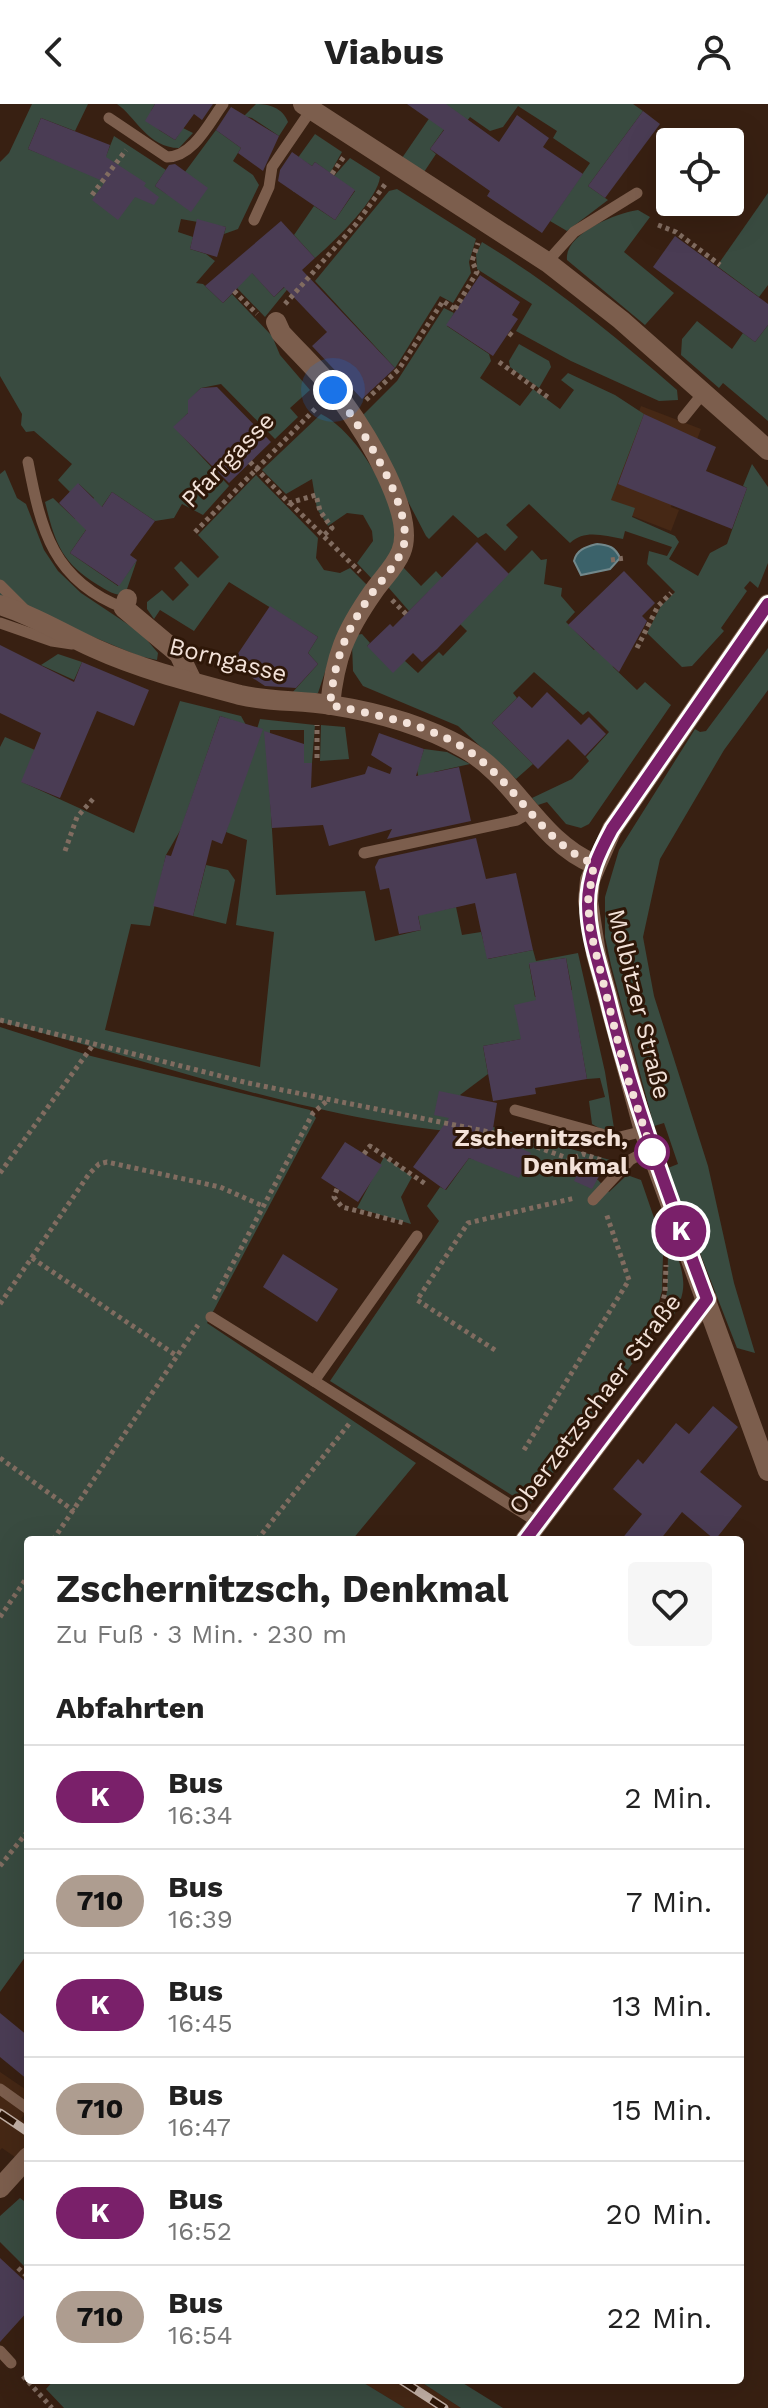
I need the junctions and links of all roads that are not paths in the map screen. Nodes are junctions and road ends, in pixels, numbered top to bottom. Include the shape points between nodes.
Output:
1 (223, 104) edge
2 (307, 107) edge
3 (109, 118) dead end
4 (637, 193) dead end
5 (254, 220) dead end
6 (547, 262) junction
7 (269, 321) road end
8 (704, 392) junction
9 (683, 418) dead end
10 (768, 450) edge
11 (28, 462) dead end
12 (0, 585) edge
13 (126, 603) joint
14 (768, 604) edge
15 (0, 605) edge
16 (31, 617) junction
17 (0, 623) edge
18 (95, 648) junction
19 (192, 681) junction
20 (324, 704) junction
21 (531, 812) junction
22 (364, 853) dead end
23 (594, 864) junction
24 (515, 1110) dead end
25 (647, 1140) junction
26 (593, 1200) road end
27 (417, 1236) dead end
28 (707, 1299) junction
29 (208, 1315) road end
30 (314, 1381) junction
31 (768, 1471) edge
32 (539, 1523) junction
33 (528, 1536) edge
34 (0, 2089) edge
35 (24, 2106) edge
36 (24, 2161) edge
37 (0, 2188) edge
38 (0, 2351) edge
39 (11, 2363) road end

1 - 3 lane via 193,145 177,157 167,157
2 - 5 lane via 272,167
2 - 6 street
4 - 6 lane via 574,232
6 - 8 street
7 - 20 street via 351,415 388,480 406,528 402,551 343,642
8 - 9 lane
8 - 10 street
11 - 13 lane via 36,506 57,558 93,592
12 - 16 lane
13 - 19 street via 179,654
14 - 23 street, Molbitzer Straße via 636,793
15 - 16 street, Borngasse
16 - 18 street, Borngasse
17 - 18 lane via 52,641
18 - 19 street, Borngasse
19 - 20 street, Borngasse via 243,696
20 - 21 street, Borngasse via 390,718 464,748
21 - 22 lane via 517,820
21 - 23 street, Borngasse via 569,853
23 - 25 street, Molbitzer Straße via 590,929
24 - 25 lane via 616,1138
25 - 26 lane
25 - 28 street, Molbitzer Straße
27 - 30 lane
28 - 31 street, Molbitzer Straße
28 - 32 street, Oberzetzschaer Straße
29 - 30 lane
30 - 32 lane
32 - 33 street, Oberzetzschaer Straße
34 - 35 lane
36 - 37 street
38 - 39 lane

